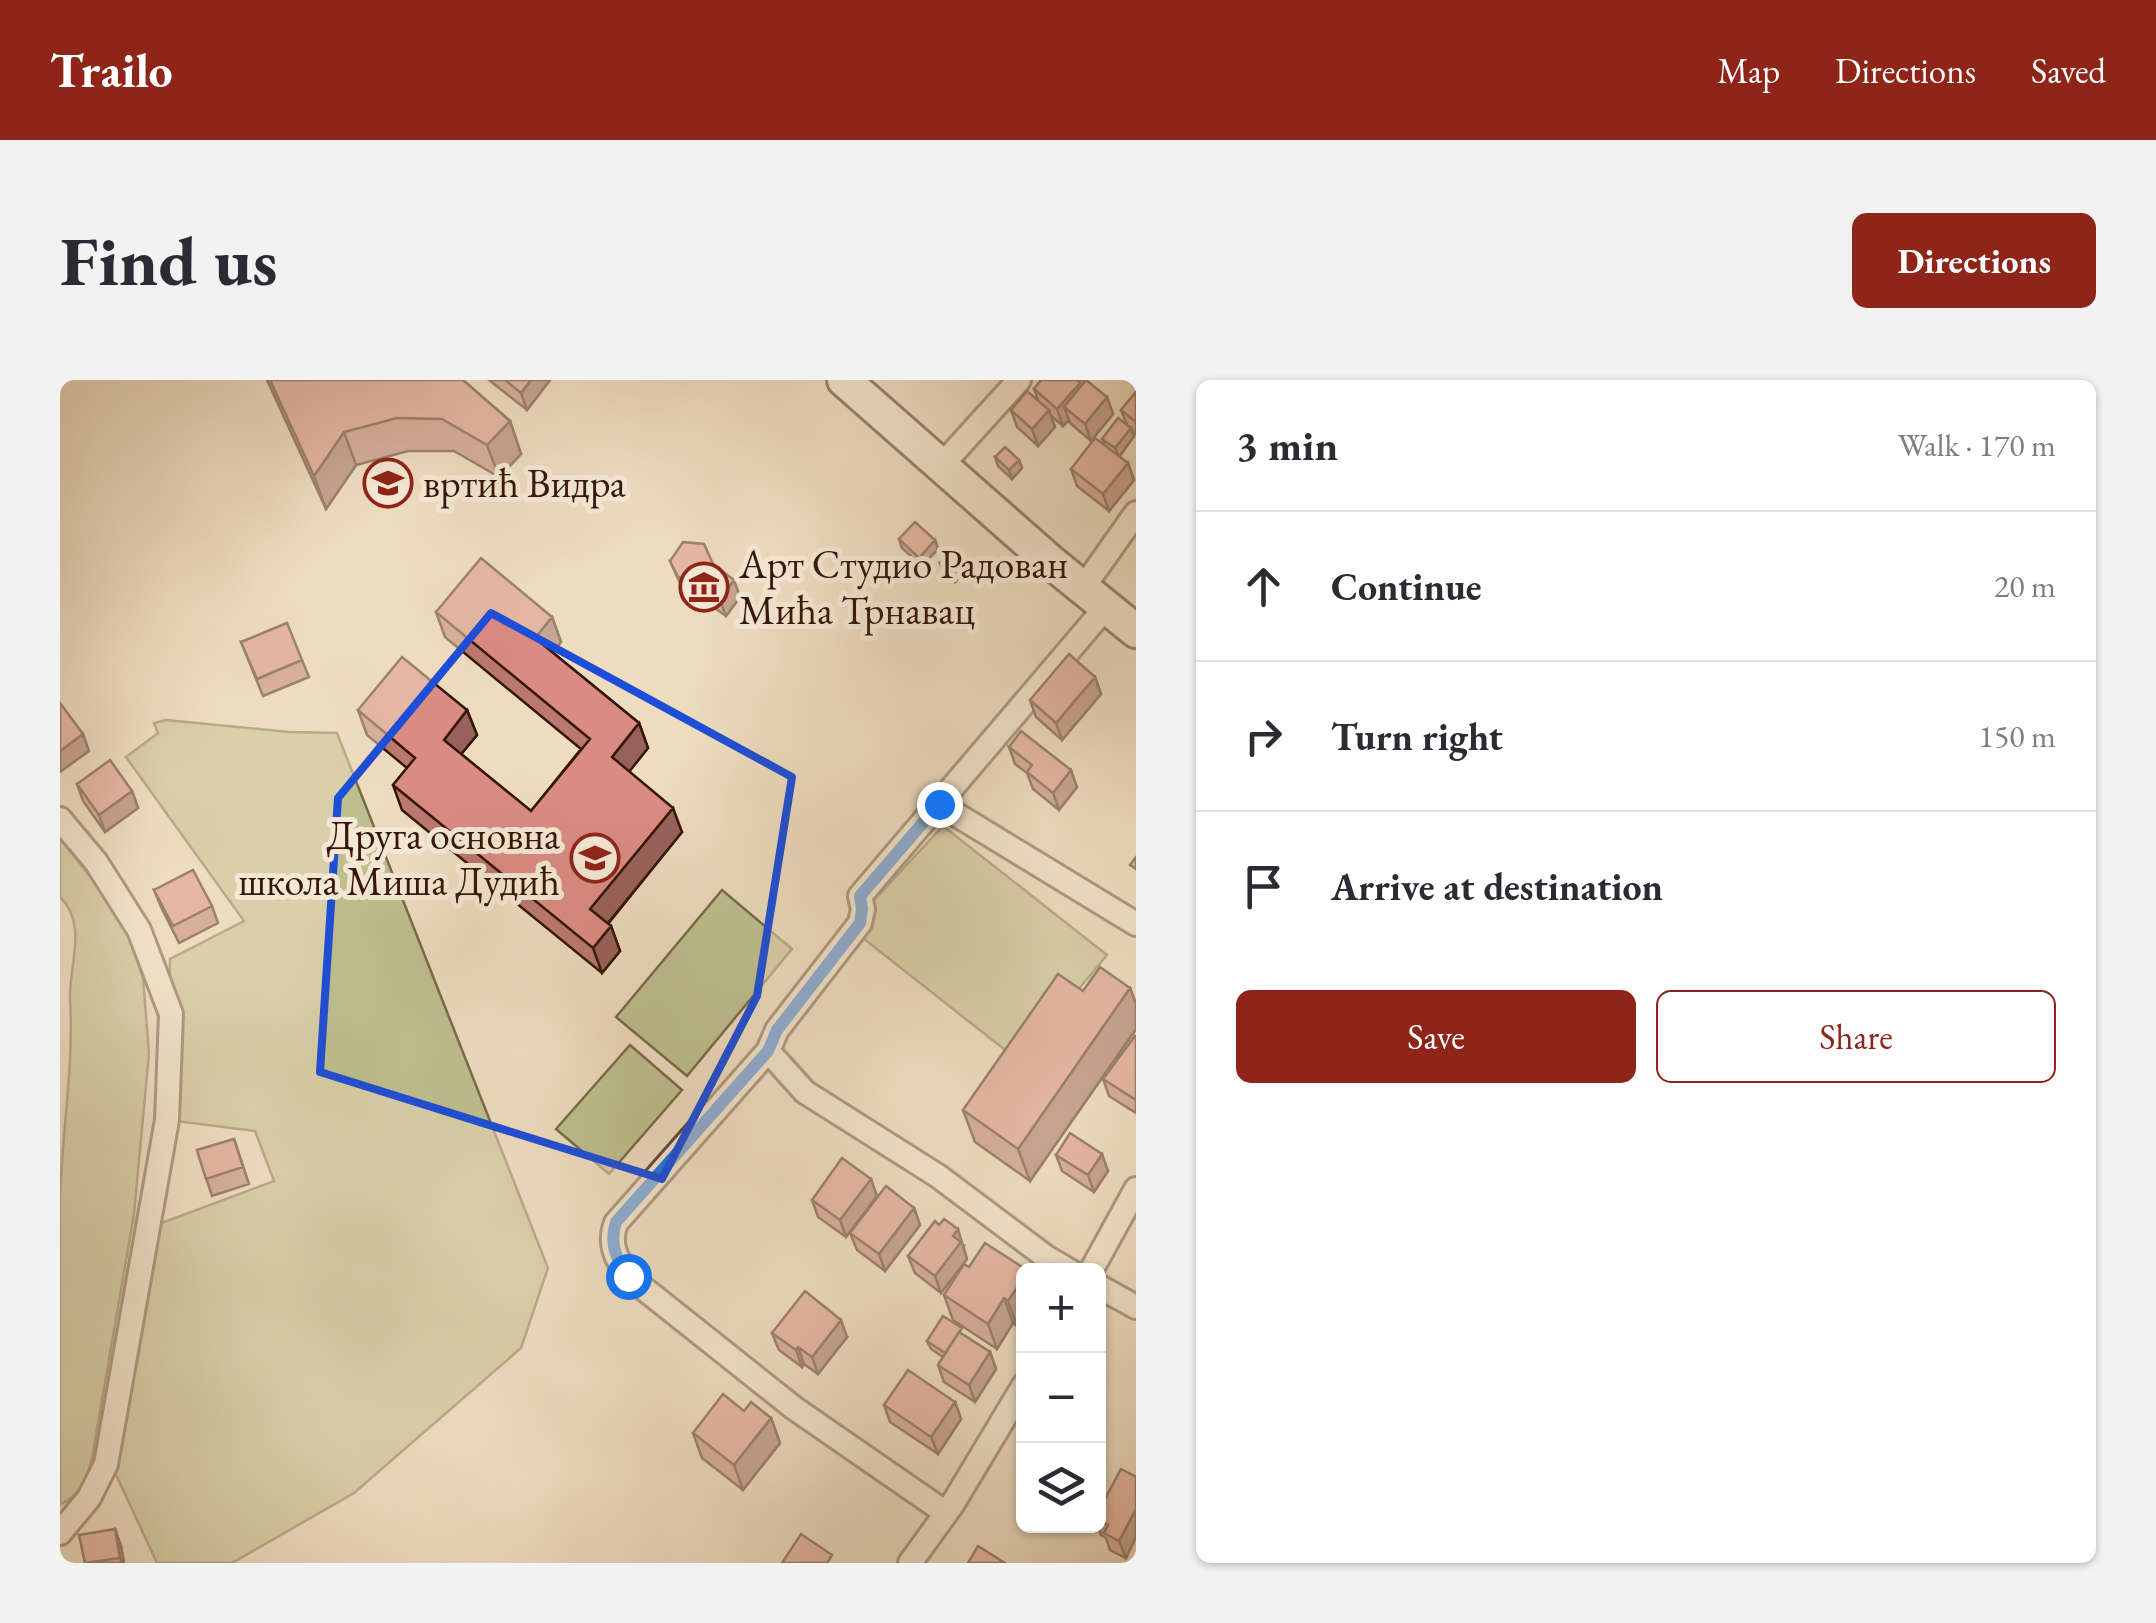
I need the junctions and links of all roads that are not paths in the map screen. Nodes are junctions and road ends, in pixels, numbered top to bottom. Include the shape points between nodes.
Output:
1 (844, 380) edge
2 (1019, 380) edge
3 (942, 465) junction
4 (1136, 513) edge
5 (1094, 598) junction
6 (1136, 631) edge
7 (939, 804) junction
8 (60, 819) edge
9 (1136, 924) edge
10 (768, 1051) junction
11 (1136, 1189) edge
12 (1057, 1263) edge
13 (1096, 1263) edge
14 (1106, 1290) edge
15 (1136, 1307) edge
16 (1016, 1398) edge
17 (946, 1513) junction
18 (60, 1534) edge
19 (910, 1563) edge

1 - 3 main road
2 - 3 street
3 - 5 main road
4 - 5 street
5 - 6 main road
5 - 7 street
7 - 9 street
7 - 10 street via 860,896 860,923
8 - 18 street via 139,930 171,1014 168,1120 106,1464 90,1498
10 - 12 street via 805,1092 938,1176
10 - 17 street via 616,1222 618,1262 794,1408
11 - 13 street
14 - 15 street
16 - 17 street
17 - 19 street

